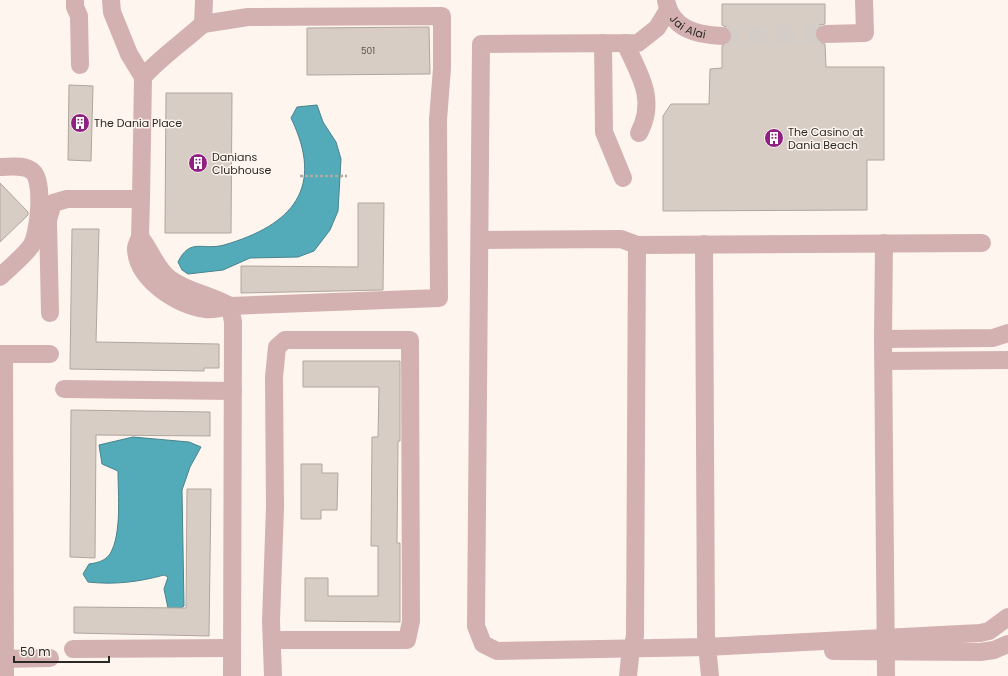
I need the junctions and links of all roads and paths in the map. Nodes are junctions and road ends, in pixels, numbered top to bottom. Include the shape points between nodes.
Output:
1 (75, 0) edge
2 (111, 0) edge
3 (204, 0) edge
4 (864, 0) edge
5 (667, 5) edge
6 (203, 24) junction
7 (825, 34) tunnel mouth
8 (722, 36) tunnel mouth
9 (603, 43) junction
10 (625, 43) junction
11 (80, 65) dead end
12 (143, 76) junction
13 (639, 133) dead end
14 (0, 167) edge
15 (300, 176) dead end
16 (347, 176) dead end
17 (623, 178) dead end
18 (141, 199) junction
19 (480, 240) junction
20 (884, 243) junction
21 (982, 243) dead end
22 (704, 244) junction
23 (637, 245) junction
24 (0, 277) edge
25 (230, 306) junction
26 (50, 313) dead end
27 (1008, 333) edge
28 (883, 339) junction
29 (2, 354) edge
30 (50, 354) dead end
31 (1008, 360) edge
32 (884, 361) junction
33 (64, 389) dead end
34 (233, 391) junction
35 (1008, 617) edge
36 (272, 640) junction
37 (1008, 644) edge
38 (886, 645) junction
39 (707, 647) junction
40 (231, 648) junction
41 (632, 649) junction
42 (73, 650) dead end
43 (50, 658) dead end
44 (3, 665) edge
45 (232, 676) edge
46 (273, 676) edge
47 (628, 676) edge
48 (710, 676) edge
49 (886, 676) edge

1 - 11 lane via 79,16
2 - 12 lane via 112,12 126,47
3 - 6 lane
4 - 7 lane via 865,33
5 - 8 lane, Jai Alai via 682,26 701,35
5 - 10 lane via 657,28 638,43
6 - 12 lane via 158,60
6 - 25 lane via 248,16 442,16 438,120 439,298
9 - 10 lane
9 - 17 lane via 604,132
9 - 19 lane via 482,44
10 - 13 lane via 646,90 648,112
12 - 18 lane
14 - 24 lane via 23,167 33,172 38,181 38,222 31,246
15 - 16 path
18 - 25 lane via 140,237 150,248 158,266 170,279 186,288
18 - 26 lane via 67,199 52,203 48,220
19 - 23 lane via 621,238
19 - 41 lane via 476,626 483,644 497,651
20 - 21 lane
20 - 22 lane
20 - 28 lane
22 - 23 lane
22 - 39 lane
23 - 41 lane via 635,636
25 - 34 lane via 233,322
27 - 28 lane via 988,338
28 - 32 lane
29 - 30 lane
29 - 44 lane
31 - 32 lane
32 - 38 lane
33 - 34 lane
34 - 40 lane
35 - 38 lane via 994,628 980,633
36 - 36 lane via 274,377 277,347 285,340 410,340 411,622 407,640
36 - 46 lane
37 - 38 lane via 980,652
38 - 39 lane
38 - 49 lane
39 - 41 lane
39 - 48 lane
40 - 42 lane
40 - 45 lane
41 - 47 lane
43 - 44 lane

